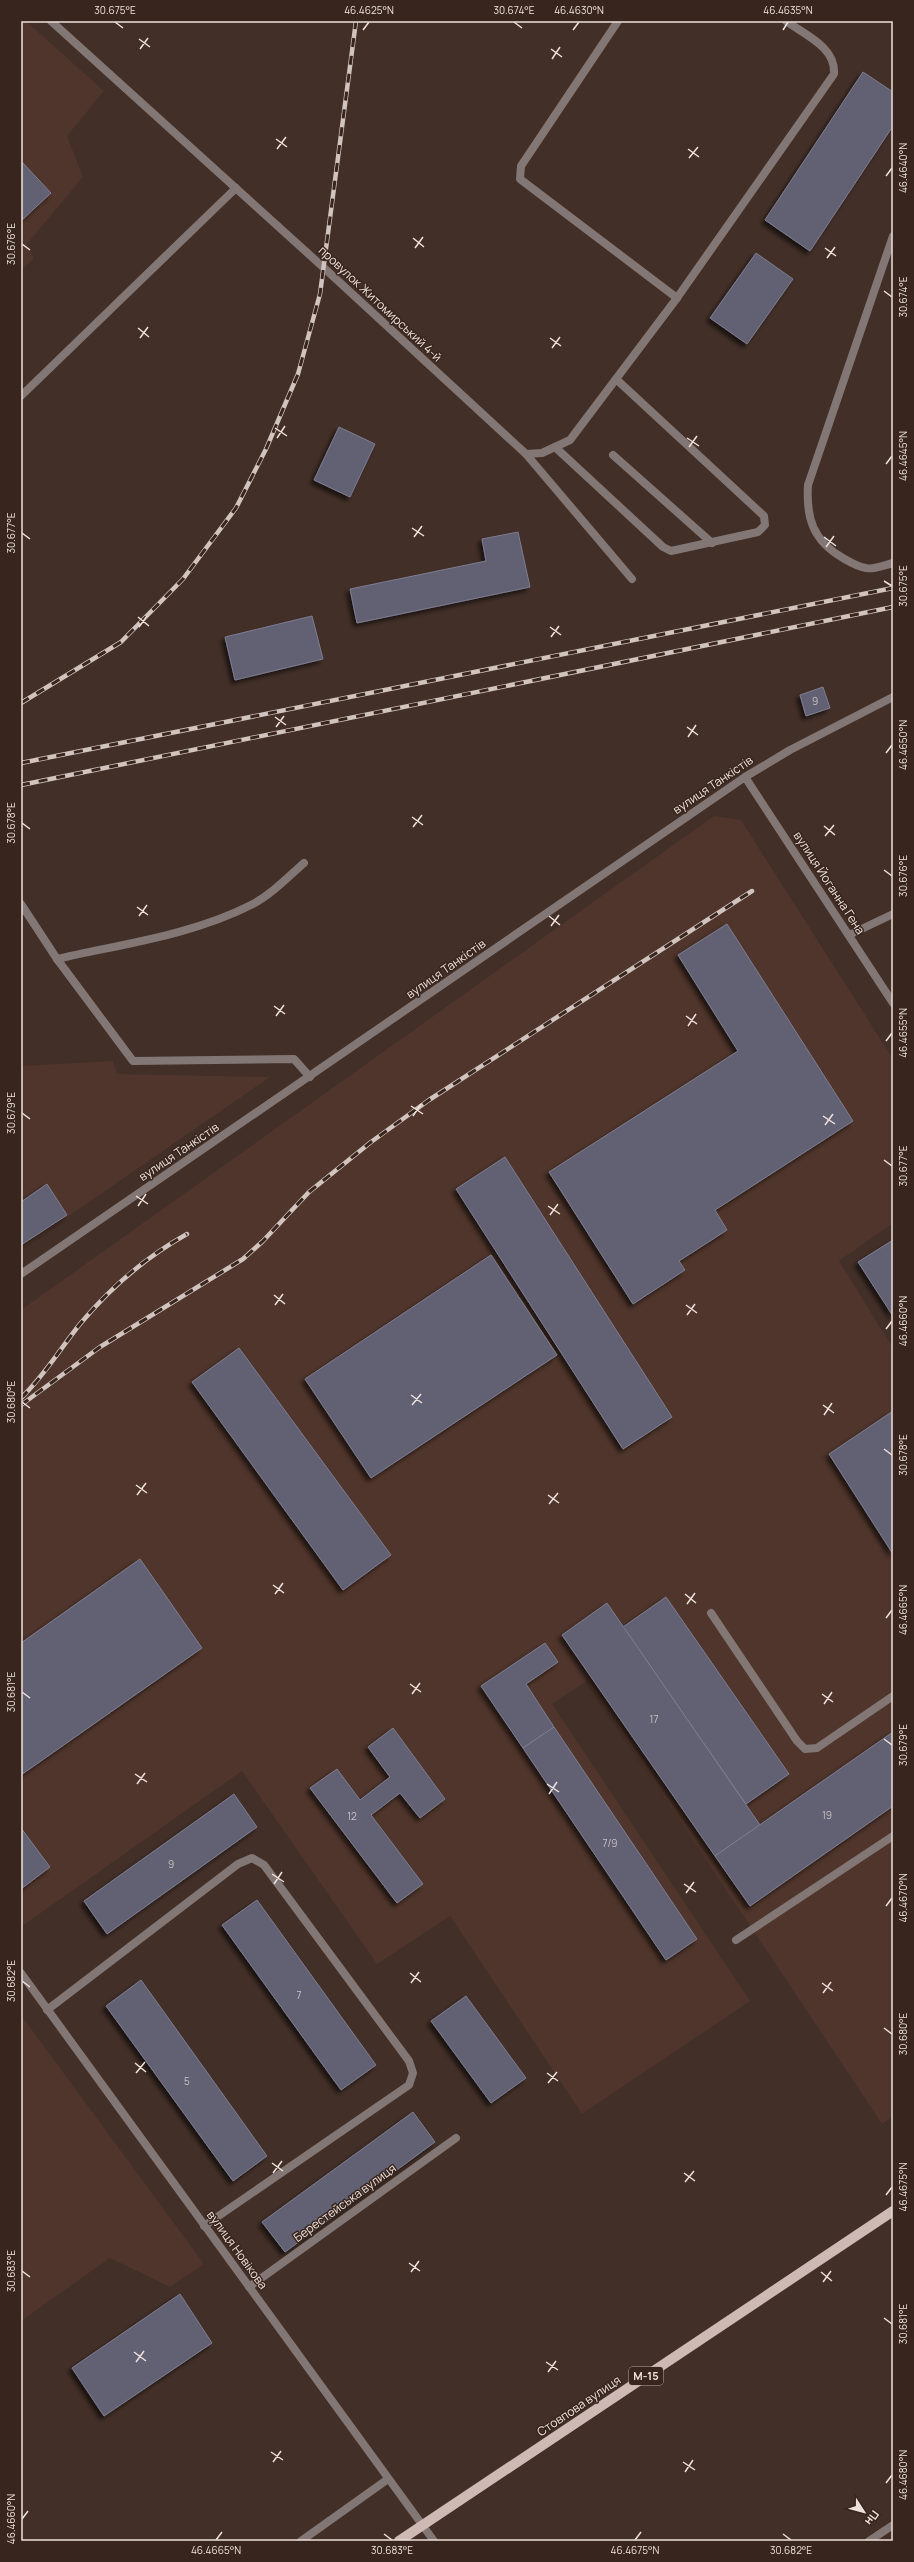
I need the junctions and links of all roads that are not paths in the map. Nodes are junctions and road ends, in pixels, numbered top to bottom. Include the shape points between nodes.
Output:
1 (51, 21) edge
2 (618, 21) edge
3 (786, 21) edge
4 (236, 188) junction
5 (893, 236) edge
6 (677, 298) junction
7 (616, 379) junction
8 (21, 396) edge
9 (555, 447) junction
10 (526, 454) junction
11 (613, 455) dead end
12 (712, 543) junction
13 (893, 563) edge
14 (632, 579) dead end
15 (893, 697) edge
16 (745, 777) junction
17 (304, 863) dead end
18 (21, 904) edge
19 (893, 914) edge
20 (848, 935) junction
21 (57, 959) junction
22 (893, 1002) edge
23 (310, 1077) junction
24 (21, 1274) edge
25 (711, 1613) dead end
26 (893, 1696) edge
27 (893, 1836) edge
28 (736, 1940) dead end
29 (21, 1973) edge
30 (47, 2010) junction
31 (456, 2138) dead end
32 (893, 2211) edge
33 (204, 2226) junction
34 (249, 2288) junction
35 (388, 2479) junction
36 (423, 2525) junction
37 (893, 2525) edge
38 (301, 2541) edge
39 (399, 2541) edge
40 (434, 2541) edge
41 (869, 2541) edge

1 - 4 street, провулок Житомирський 4-й
2 - 6 street via 521,166 520,179
3 - 6 street via 828,51 835,64 834,74
4 - 8 street
4 - 10 street, провулок Житомирський 4-й
5 - 13 street via 808,485 806,508 812,527 826,546 834,552 867,569
6 - 7 street
7 - 9 street via 570,440
7 - 12 street via 764,516 765,525 758,532
9 - 10 street via 542,453
9 - 12 street via 663,547 679,551
10 - 14 street, провулок Житомирський 4-й
11 - 12 street
15 - 16 street, вулиця Танкістів via 790,750
16 - 20 street, вулиця Йоганна Гена
16 - 23 street, вулиця Танкістів
17 - 21 street via 252,904 216,919 162,935
18 - 21 street
19 - 20 street
20 - 22 street, вулиця Йоганна Гена
21 - 23 street via 133,1061 294,1060
23 - 24 street, вулиця Танкістів
25 - 26 street via 804,1749 817,1748
27 - 28 street
29 - 30 street, вулиця Новікова
30 - 33 street, вулиця Новікова
30 - 33 street via 238,1864 252,1858 264,1865 404,2054 413,2074 409,2085
31 - 34 street, Берестейська вулиця
32 - 36 main road, Стовпова вулиця / М-15
33 - 34 street, вулиця Новікова
34 - 35 street, вулиця Новікова
35 - 36 street, вулиця Новікова
35 - 38 street
36 - 39 main road, Стовпова вулиця / М-15
36 - 40 street, вулиця Новікова
37 - 41 street

